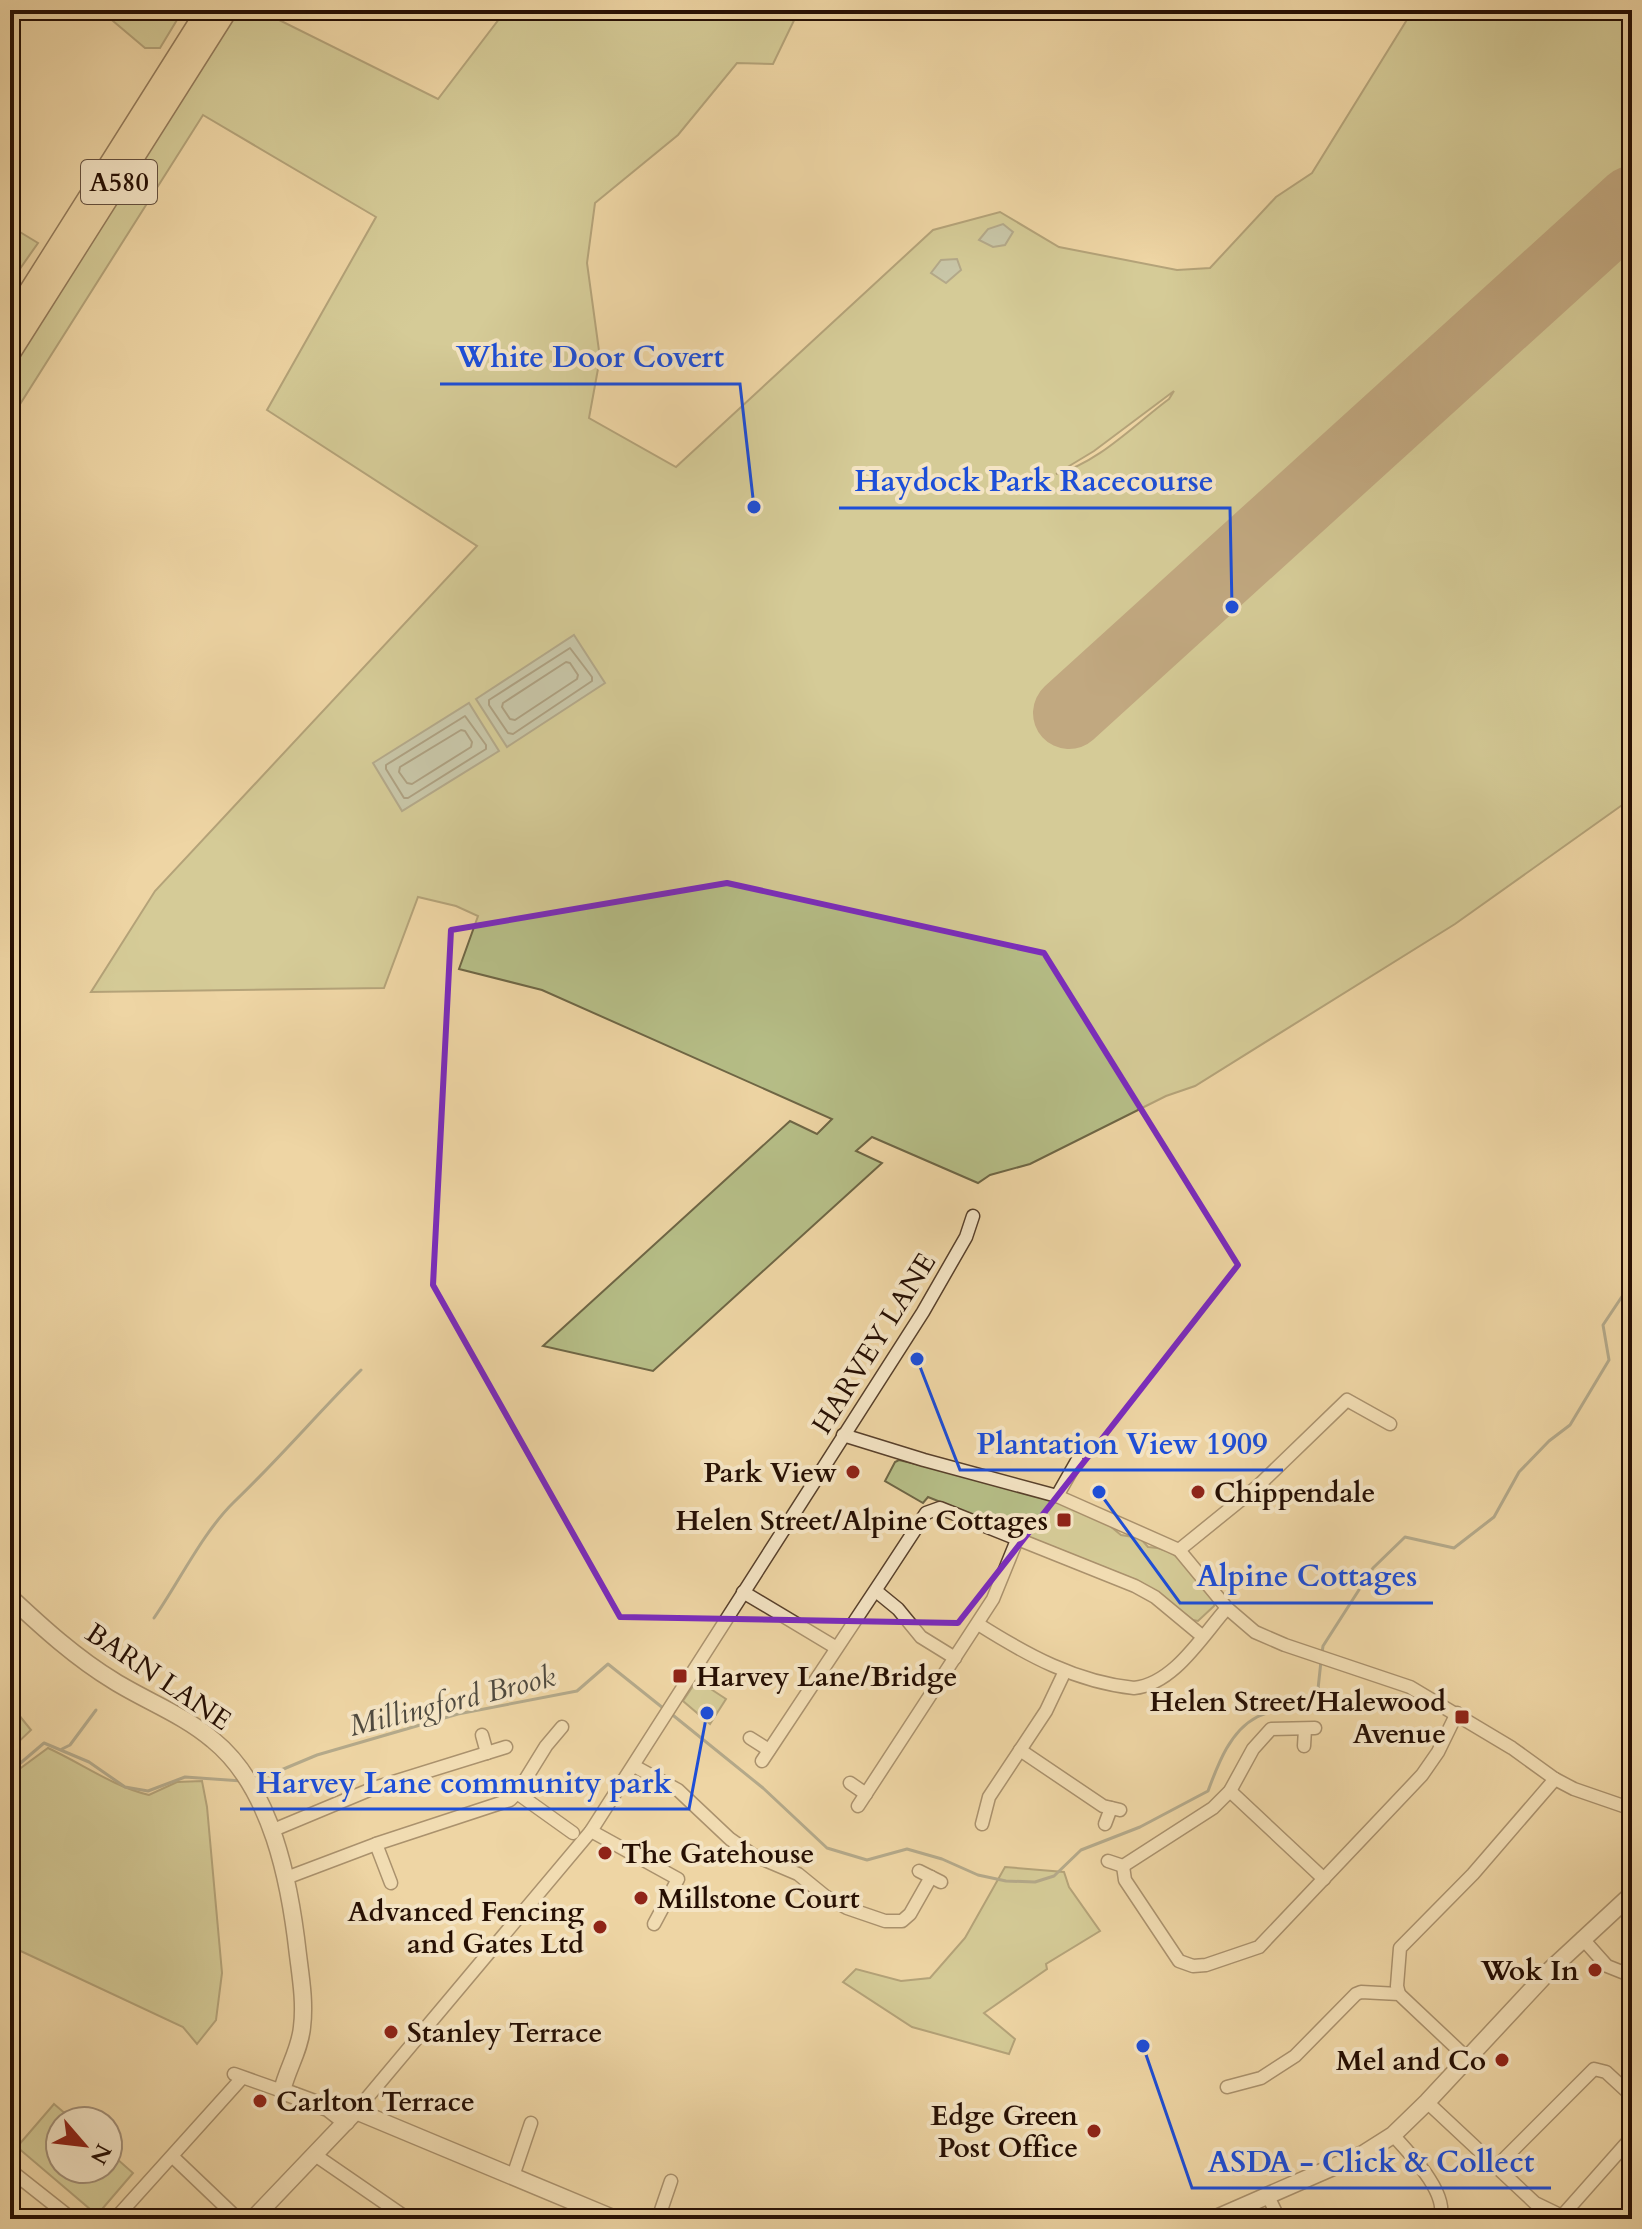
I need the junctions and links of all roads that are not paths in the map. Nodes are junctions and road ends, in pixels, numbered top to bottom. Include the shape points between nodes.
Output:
1 (207, 10) edge
2 (227, 10) edge
3 (10, 322) edge
4 (10, 353) edge
5 (973, 1216) dead end
6 (1390, 1424) dead end
7 (843, 1435) junction
8 (1077, 1461) dead end
9 (1057, 1496) junction
10 (1017, 1540) junction
11 (1179, 1550) junction
12 (876, 1591) junction
13 (743, 1592) junction
14 (10, 1597) edge
15 (1227, 1608) junction
16 (978, 1624) junction
17 (1202, 1636) junction
18 (835, 1647) junction
19 (955, 1658) junction
20 (1065, 1671) junction
21 (1457, 1713) junction
22 (562, 1727) dead end
23 (482, 1735) dead end
24 (750, 1738) dead end
25 (1304, 1746) dead end
26 (506, 1747) dead end
27 (1020, 1750) junction
28 (487, 1753) junction
29 (634, 1766) junction
30 (1555, 1779) junction
31 (850, 1783) dead end
32 (1230, 1791) junction
33 (517, 1793) junction
34 (866, 1794) junction
35 (858, 1806) dead end
36 (1632, 1809) edge
37 (982, 1824) dead end
38 (1105, 1824) dead end
39 (271, 1831) junction
40 (591, 1831) junction
41 (573, 1833) dead end
42 (376, 1844) junction
43 (1108, 1861) dead end
44 (1123, 1866) junction
45 (930, 1877) dead end
46 (286, 1878) junction
47 (1324, 1879) junction
48 (391, 1883) dead end
49 (1632, 1894) edge
50 (654, 1924) dead end
51 (1582, 1938) junction
52 (1632, 1976) edge
53 (1399, 1994) junction
54 (1468, 2059) junction
55 (1227, 2087) dead end
56 (282, 2091) junction
57 (1632, 2096) edge
58 (1427, 2102) junction
59 (351, 2116) junction
60 (531, 2123) dead end
61 (1393, 2135) junction
62 (1632, 2137) edge
63 (315, 2155) junction
64 (173, 2157) junction
65 (1496, 2167) junction
66 (10, 2170) edge
67 (513, 2176) junction
68 (671, 2181) dead end
69 (1268, 2196) junction
70 (251, 2218) edge
71 (1565, 2218) edge
72 (72, 2219) edge
73 (115, 2219) edge
74 (408, 2219) edge
75 (615, 2219) edge
76 (658, 2219) edge
77 (1214, 2219) edge
78 (1279, 2219) edge
79 (1440, 2219) edge

1 - 3 highway, A580
2 - 4 highway, A580
5 - 7 street, HARVEY LANE via 923,1312
6 - 11 street via 1347,1400 1258,1486
7 - 9 street
7 - 13 street, HARVEY LANE
8 - 9 street
9 - 11 street
10 - 12 street via 932,1509
10 - 16 street
10 - 17 street via 1135,1586
11 - 15 street
12 - 18 street
12 - 19 street via 921,1637
13 - 18 street
13 - 29 street, HARVEY LANE
14 - 39 street, BARN LANE via 82,1659 210,1737 246,1777
15 - 17 street
15 - 21 street via 1255,1632 1410,1687
16 - 19 street
16 - 20 street
17 - 20 street via 1167,1675 1146,1687 1124,1687
18 - 24 street via 765,1756
19 - 34 street
20 - 27 street
21 - 30 street
21 - 47 street via 1422,1775
22 - 33 street
23 - 28 street
25 - 32 street via 1310,1729 1271,1729
26 - 28 street
27 - 37 street via 989,1797
27 - 38 street via 1116,1809
28 - 39 street via 374,1788
29 - 40 street, HARVEY LANE
29 - 45 street via 678,1790 742,1848 798,1874 847,1908 902,1921
30 - 36 street
30 - 53 street via 1400,1948
31 - 34 street
32 - 44 street via 1199,1819
32 - 47 street
33 - 41 street
33 - 42 street via 510,1800
34 - 35 street
39 - 46 street, BARN LANE
40 - 50 street via 678,1879
40 - 59 street, HARVEY LANE
42 - 46 street
42 - 48 street
43 - 44 street
44 - 47 street via 1125,1880 1174,1956 1193,1966 1259,1947
46 - 56 street, BARN LANE via 303,2011 300,2043
49 - 51 street
51 - 52 street via 1607,1966
51 - 54 street
53 - 54 street
53 - 55 street via 1356,1994 1295,2056 1261,2078
54 - 58 street
56 - 59 street
56 - 64 street via 238,2076
57 - 65 street via 1606,2072 1594,2069
58 - 61 street
58 - 65 street
59 - 63 street
59 - 67 street
60 - 67 street
61 - 69 street
61 - 79 street via 1437,2192
62 - 71 street
63 - 70 street
63 - 74 street
64 - 70 street
64 - 73 street
65 - 71 street via 1535,2203
66 - 72 street
67 - 75 street
68 - 76 street
69 - 77 street
69 - 78 street

